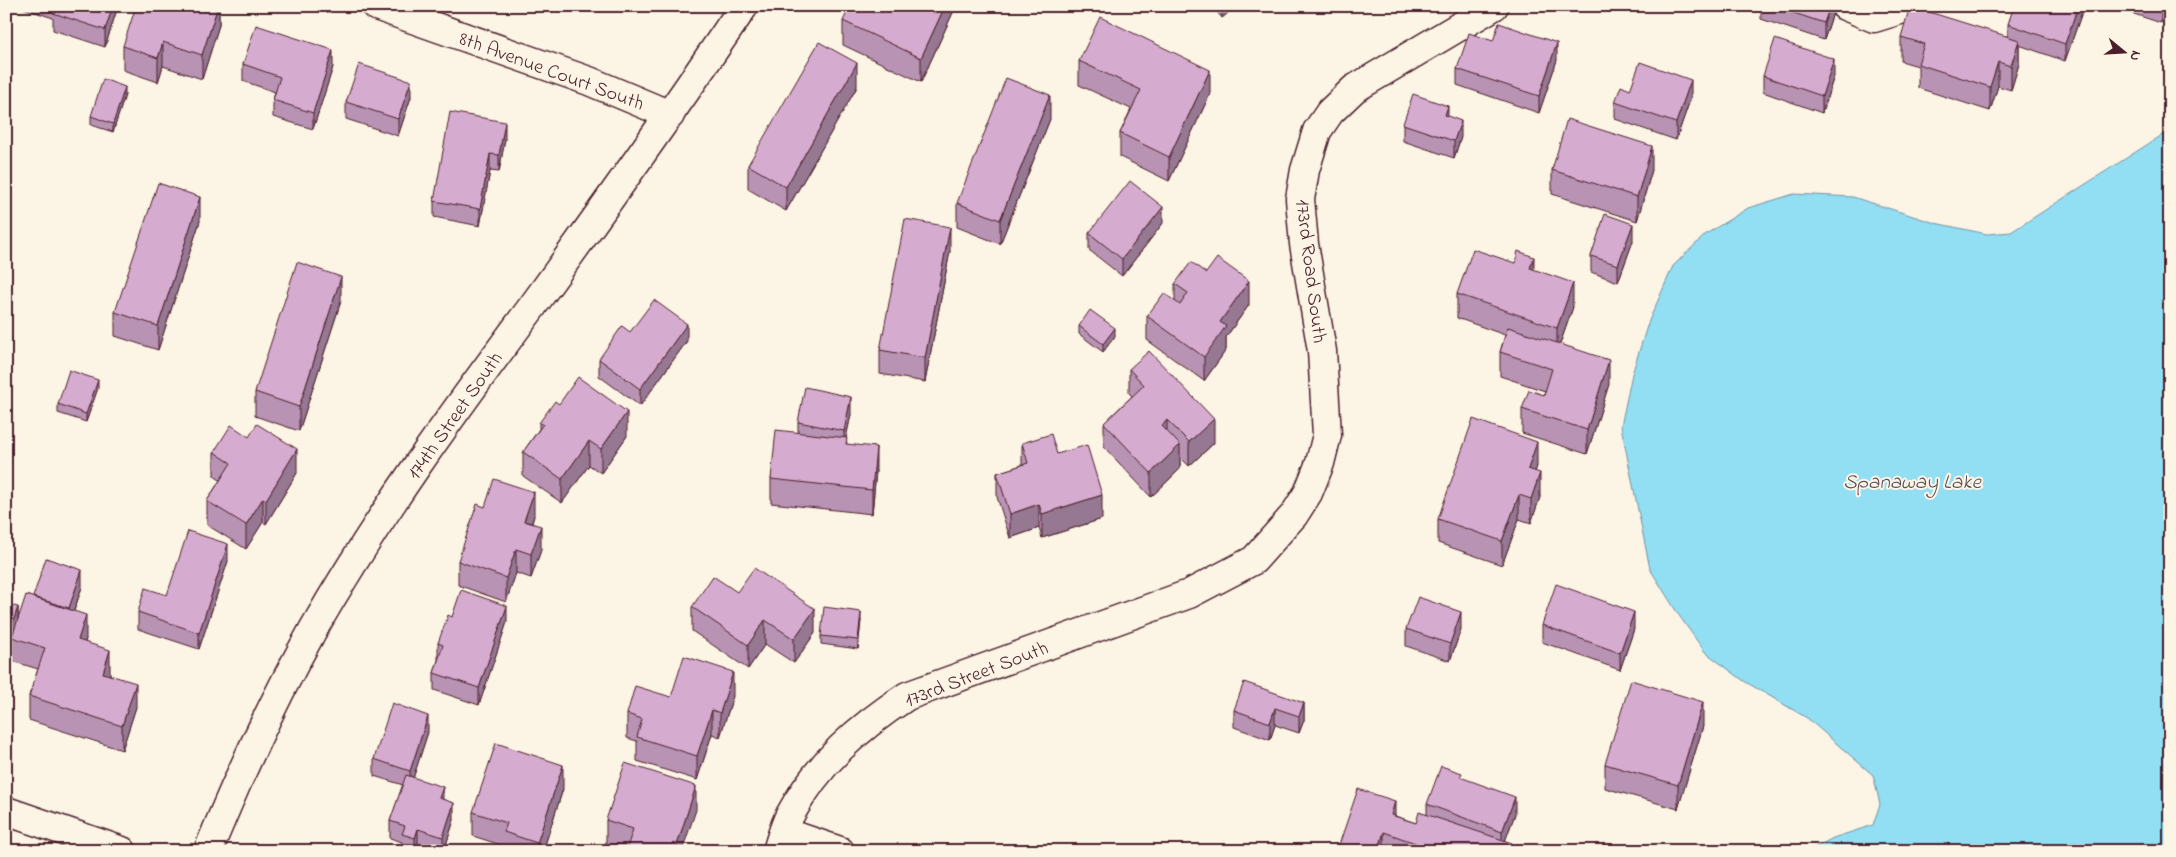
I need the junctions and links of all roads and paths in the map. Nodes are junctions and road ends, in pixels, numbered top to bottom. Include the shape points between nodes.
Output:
1 (376, 6) edge
2 (744, 6) edge
3 (1494, 6) edge
4 (1845, 6) edge
5 (1913, 6) edge
6 (670, 115) junction
7 (1236, 570) joint
8 (6, 811) edge
9 (780, 841) edge
10 (122, 851) edge
11 (208, 851) edge
12 (840, 851) edge

1 - 6 street, 8th Avenue Court South via 589,81
2 - 6 street, 174th Street South
3 - 7 street, 173rd Road South via 1354,89 1317,130 1300,199 1322,351 1327,434 1308,493 1294,515 1254,560
4 - 5 street via 1874,18
6 - 11 street, 174th Street South via 428,450 354,562 274,702
7 - 9 street, 173rd Street South via 1190,594 907,696 872,718 811,780 789,816
8 - 10 street
9 - 12 street

